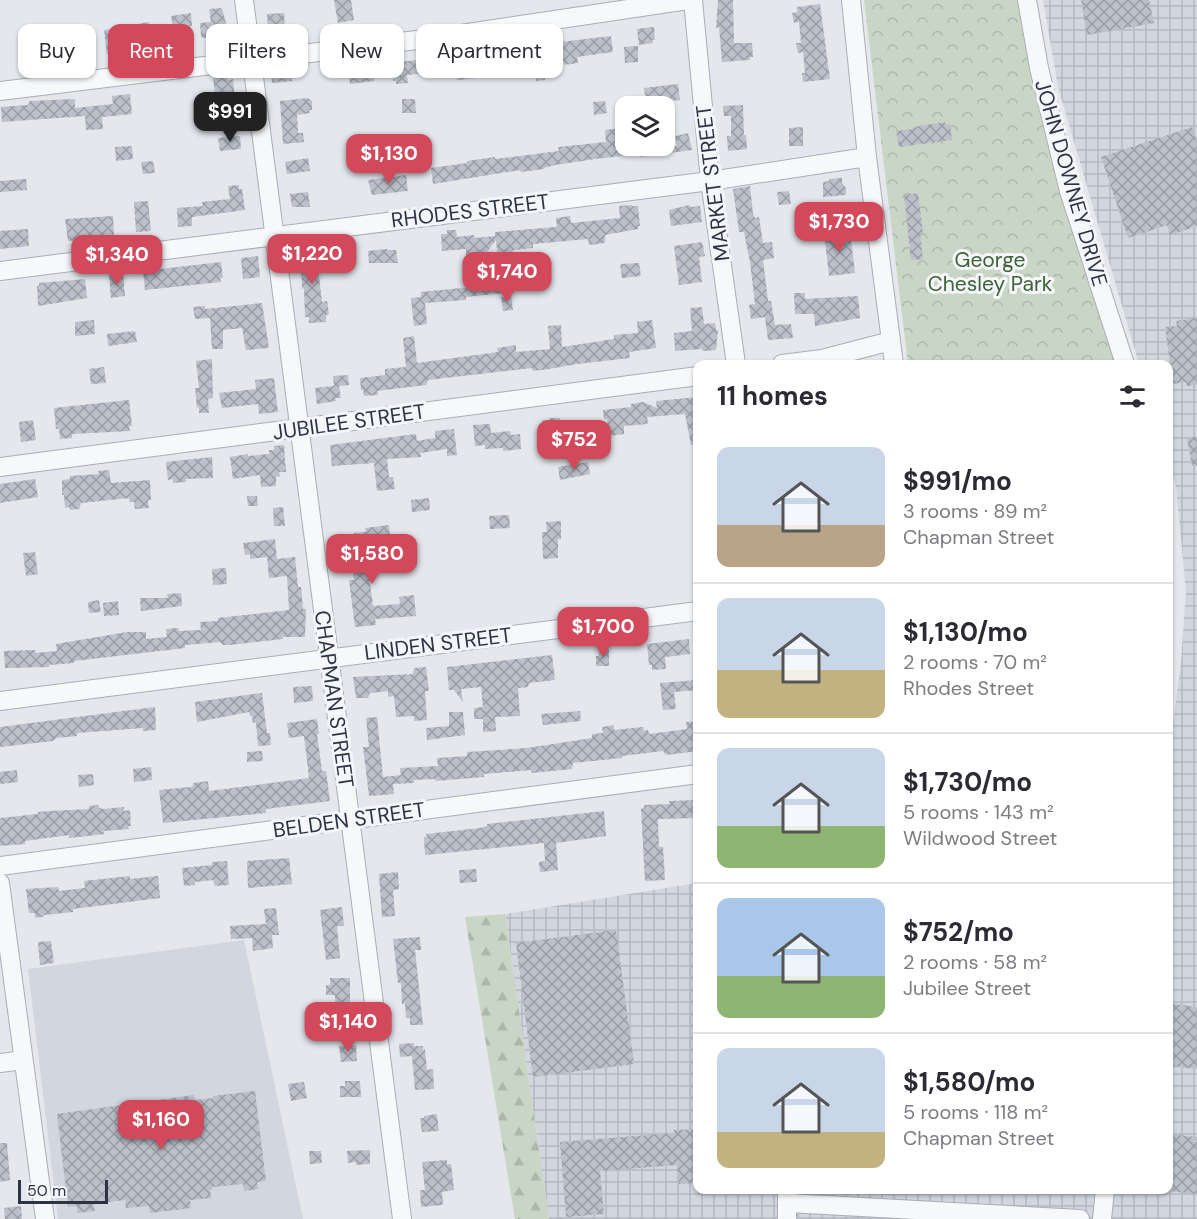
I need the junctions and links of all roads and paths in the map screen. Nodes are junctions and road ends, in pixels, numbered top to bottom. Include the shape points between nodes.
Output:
1 (244, 0) edge
2 (687, 0) edge
3 (693, 0) edge
4 (851, 0) edge
5 (1027, 0) edge
6 (247, 24) edge
7 (308, 53) edge
8 (206, 66) edge
9 (254, 78) edge
10 (0, 91) edge
11 (867, 157) junction
12 (710, 181) junction
13 (276, 236) junction
14 (0, 271) edge
15 (891, 341) junction
16 (735, 360) edge
17 (814, 360) edge
18 (893, 360) edge
19 (1124, 360) edge
20 (693, 377) edge
21 (299, 429) junction
22 (0, 466) edge
23 (693, 611) edge
24 (329, 658) junction
25 (0, 700) edge
26 (693, 775) edge
27 (351, 820) junction
28 (0, 866) edge
29 (0, 883) edge
30 (23, 1060) junction
31 (0, 1062) edge
32 (1105, 1194) edge
33 (787, 1204) edge
34 (45, 1219) edge
35 (402, 1219) edge
36 (1080, 1219) edge
37 (1102, 1219) edge

1 - 6 street, CHAPMAN STREET
2 - 7 street
3 - 12 street, MARKET STREET
4 - 11 street
5 - 19 street, JOHN DOWNEY DRIVE via 1069,191
8 - 10 street
9 - 13 street, CHAPMAN STREET
11 - 12 street, RHODES STREET
11 - 15 street
12 - 13 street, RHODES STREET
12 - 16 street, MARKET STREET
13 - 14 street, RHODES STREET
13 - 21 street, CHAPMAN STREET
15 - 17 street
15 - 18 street
20 - 21 street, JUBILEE STREET
21 - 22 street, JUBILEE STREET
21 - 24 street, CHAPMAN STREET
23 - 24 street, LINDEN STREET
24 - 25 street, LINDEN STREET
24 - 27 street, CHAPMAN STREET
26 - 27 street, BELDEN STREET
27 - 28 street, BELDEN STREET
27 - 35 street, CHAPMAN STREET
29 - 30 street
30 - 31 street
30 - 34 street
32 - 37 street
33 - 36 street

